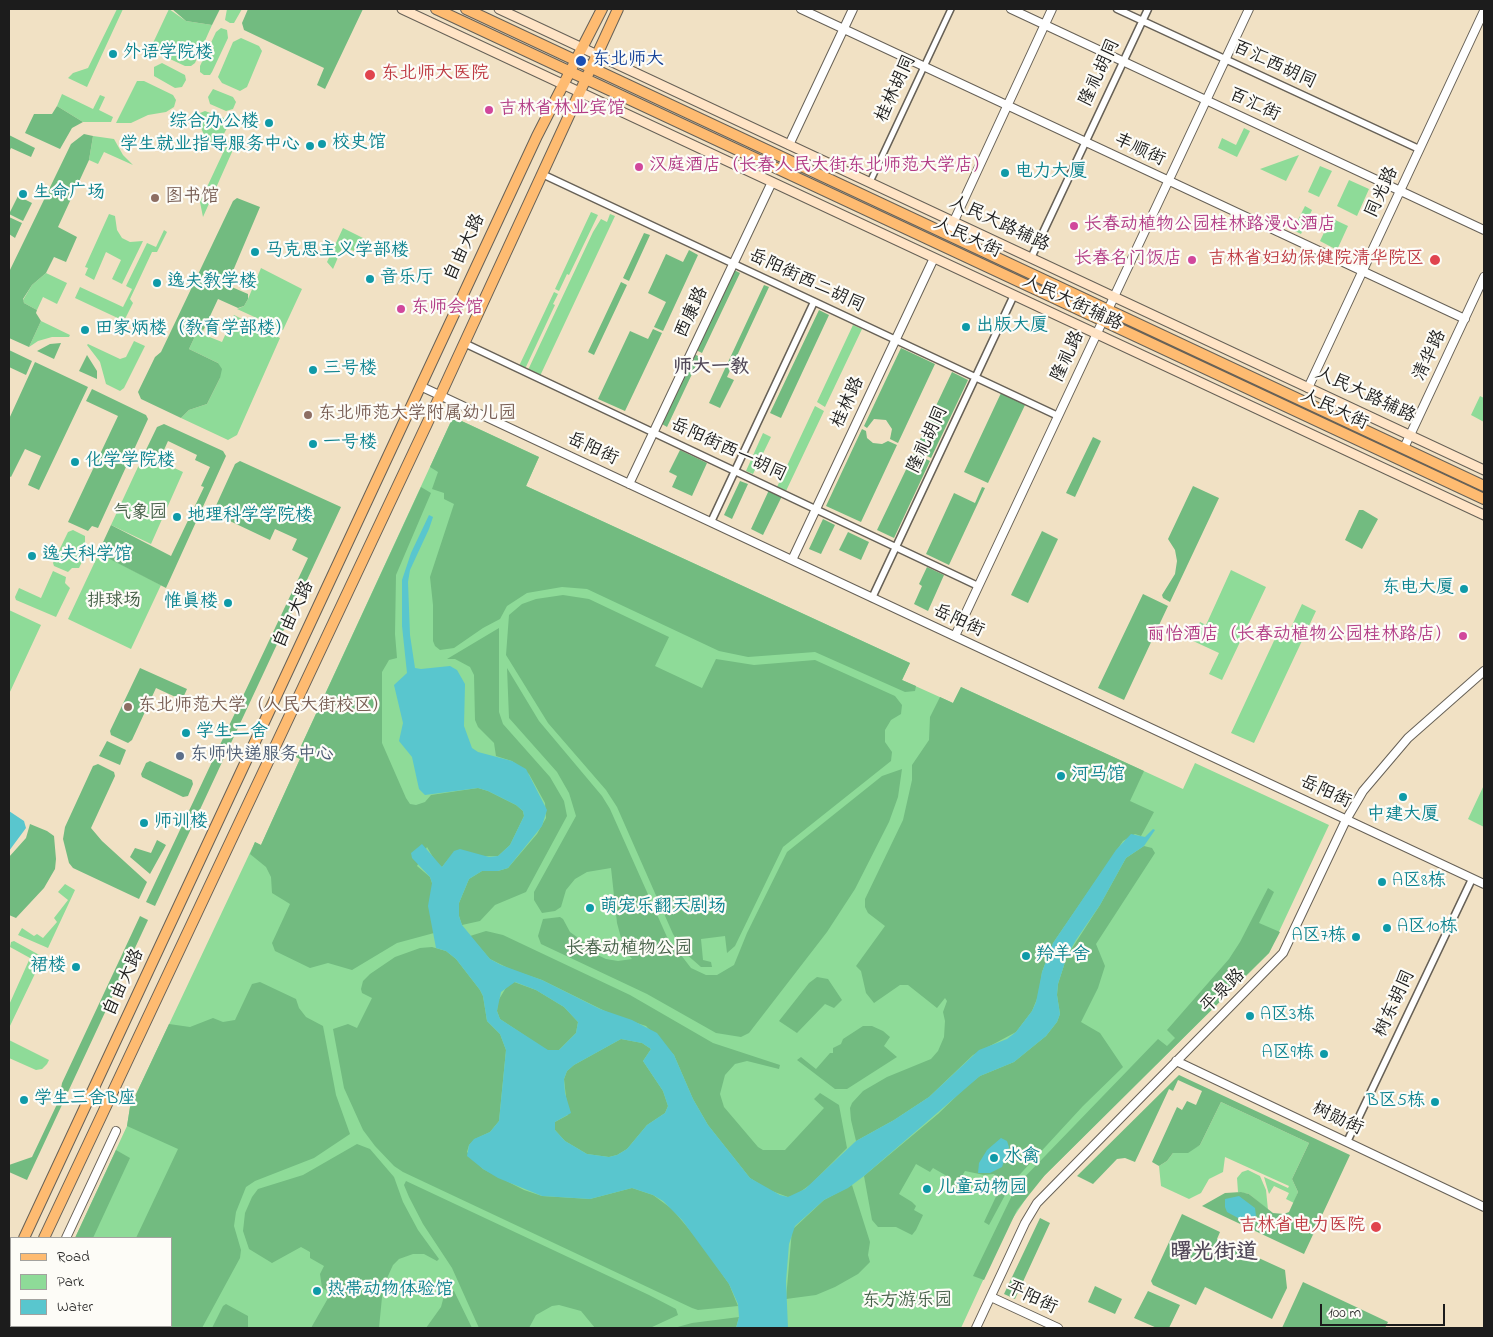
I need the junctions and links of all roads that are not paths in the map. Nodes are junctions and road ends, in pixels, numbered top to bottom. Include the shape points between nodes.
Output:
1 (402, 9) edge
2 (436, 9) edge
3 (466, 9) edge
4 (499, 9) edge
5 (602, 9) edge
6 (618, 9) edge
7 (801, 9) edge
8 (853, 9) edge
9 (951, 9) edge
10 (1011, 9) edge
11 (1052, 9) edge
12 (1117, 9) edge
13 (1148, 9) edge
14 (1249, 9) edge
15 (1484, 11) edge
16 (1142, 20) junction
17 (1045, 25) junction
18 (843, 29) junction
19 (583, 48) junction
20 (597, 54) junction
21 (576, 60) junction
22 (1225, 60) junction
23 (1123, 62) junction
24 (924, 66) junction
25 (591, 67) junction
26 (570, 72) junction
27 (586, 79) junction
28 (563, 84) junction
29 (580, 92) junction
30 (1206, 100) junction
31 (1007, 106) junction
32 (1085, 142) junction
33 (789, 144) junction
34 (1419, 149) junction
35 (542, 174) junction
36 (1168, 181) junction
37 (772, 182) junction
38 (870, 182) junction
39 (1400, 191) junction
40 (954, 222) junction
41 (1484, 230) edge
42 (948, 234) junction
43 (934, 258) junction
44 (1031, 258) junction
45 (733, 264) junction
46 (1362, 271) junction
47 (1484, 277) edge
48 (1014, 295) junction
49 (1114, 297) junction
50 (814, 302) junction
51 (1108, 309) junction
52 (1465, 319) junction
53 (1103, 321) junction
54 (1097, 334) junction
55 (895, 340) junction
56 (464, 344) junction
57 (975, 378) junction
58 (420, 386) junction
59 (1308, 388) junction
60 (440, 396) junction
61 (1058, 416) junction
62 (653, 432) junction
63 (1410, 435) junction
64 (1404, 448) junction
65 (1484, 470) edge
66 (735, 471) junction
67 (629, 484) junction
68 (1484, 486) edge
69 (1484, 499) edge
70 (816, 509) junction
71 (1484, 515) edge
72 (711, 522) junction
73 (896, 547) junction
74 (792, 560) junction
75 (978, 586) junction
76 (872, 598) junction
77 (955, 636) junction
78 (1484, 672) edge
79 (1346, 820) junction
80 (1472, 879) junction
81 (1484, 884) edge
82 (1176, 1062) junction
83 (116, 1131) dead end
84 (1347, 1142) junction
85 (1484, 1207) edge
86 (24, 1237) edge
87 (44, 1237) edge
88 (66, 1237) edge
89 (991, 1297) junction
90 (976, 1328) edge
91 (1058, 1328) edge

1 - 28 main road, 人民大街辅路
2 - 26 main road, 人民大街
3 - 21 main road, 人民大街
4 - 19 main road, 人民大路辅路
5 - 19 main road, 自由大路
6 - 20 main road, 自由大路
7 - 18 street, 丰顺街
8 - 18 street
9 - 24 street, 桂林胡同
10 - 17 street, 百汇街
11 - 17 street
12 - 16 street, 百汇西胡同
13 - 16 street, 隆礼胡同
14 - 22 street, 隆礼路
15 - 34 street, 同光路
16 - 22 street, 百汇西胡同
16 - 23 street, 隆礼胡同
17 - 23 street, 百汇街
17 - 31 street
18 - 24 street, 丰顺街
18 - 33 street
19 - 20 main road, 人民大路辅路
19 - 21 main road, 自由大路
20 - 25 main road, 自由大路
20 - 33 main road, 人民大路辅路
21 - 25 main road, 人民大街
21 - 26 main road, 自由大路
22 - 30 street, 隆礼路
22 - 34 street, 百汇西胡同
23 - 30 street, 百汇街
23 - 32 street, 隆礼胡同
24 - 31 street, 丰顺街
24 - 38 street, 桂林胡同
25 - 27 main road, 自由大路
25 - 42 main road, 人民大街
26 - 27 main road, 人民大街
26 - 28 main road, 自由大路
27 - 29 main road, 自由大路
27 - 53 main road, 人民大街
28 - 29 main road, 人民大街辅路
28 - 58 main road, 自由大路
29 - 35 main road, 自由大路
29 - 37 main road, 人民大街辅路
30 - 36 street, 隆礼路
30 - 39 street, 百汇街
31 - 32 street, 丰顺街
31 - 40 street
32 - 36 street, 丰顺街
32 - 44 street, 隆礼胡同
33 - 38 main road, 人民大路辅路
34 - 39 street, 同光路
35 - 45 street, 岳阳街西二胡同
35 - 56 main road, 自由大路
36 - 46 street, 丰顺街
36 - 49 street, 隆礼路
37 - 43 main road, 人民大街辅路
37 - 45 street, 西康路
38 - 40 main road, 人民大路辅路
39 - 41 street, 百汇街
39 - 46 street, 同光路
40 - 42 street
40 - 44 main road, 人民大路辅路
42 - 51 main road, 人民大街
43 - 48 main road, 人民大街辅路
43 - 55 street, 桂林路
44 - 49 main road, 人民大路辅路
45 - 50 street, 岳阳街西二胡同
45 - 62 street, 西康路
46 - 52 street, 丰顺街
46 - 59 street, 同光路
47 - 52 street, 清华路
48 - 54 main road, 人民大街辅路
48 - 57 street, 隆礼胡同
49 - 51 street, 隆礼路
49 - 59 main road, 人民大路辅路
50 - 55 street, 岳阳街西二胡同
50 - 66 street
51 - 53 street, 隆礼路
51 - 64 main road, 人民大街
52 - 63 street, 清华路
53 - 54 street, 隆礼路
53 - 69 main road, 人民大街
54 - 61 street, 隆礼路
54 - 71 main road, 人民大街辅路
55 - 57 street, 岳阳街西二胡同
55 - 70 street, 桂林路
56 - 60 main road, 自由大路
56 - 62 street, 岳阳街西一胡同
57 - 61 street, 岳阳街西二胡同
57 - 73 street, 隆礼胡同
58 - 60 street, 岳阳街
58 - 86 main road, 自由大路
59 - 63 main road, 人民大路辅路
60 - 67 street, 岳阳街
60 - 87 main road, 自由大路
61 - 75 street, 隆礼路
62 - 66 street, 岳阳街西一胡同
62 - 67 street, 西康路
63 - 64 street, 清华路
63 - 65 main road, 人民大路辅路
64 - 68 main road, 人民大街
66 - 70 street, 岳阳街西一胡同
66 - 72 street
67 - 72 street, 岳阳街
70 - 73 street, 岳阳街西一胡同
70 - 74 street, 桂林路
72 - 74 street, 岳阳街
73 - 75 street, 岳阳街西一胡同
73 - 76 street, 隆礼胡同
74 - 76 street, 岳阳街
75 - 77 street, 隆礼路
76 - 77 street, 岳阳街
77 - 79 street, 岳阳街
78 - 79 street, 平泉路 via 1391,756 1363,791
79 - 80 street, 岳阳街
79 - 82 street, 平泉路 via 1283,953
80 - 81 street, 岳阳街
80 - 84 street, 树东胡同
82 - 84 street, 树勋街
82 - 89 street, 平泉路 via 1037,1203
83 - 88 street
84 - 85 street, 树勋街
89 - 90 street, 平泉路
89 - 91 street, 平阳街

